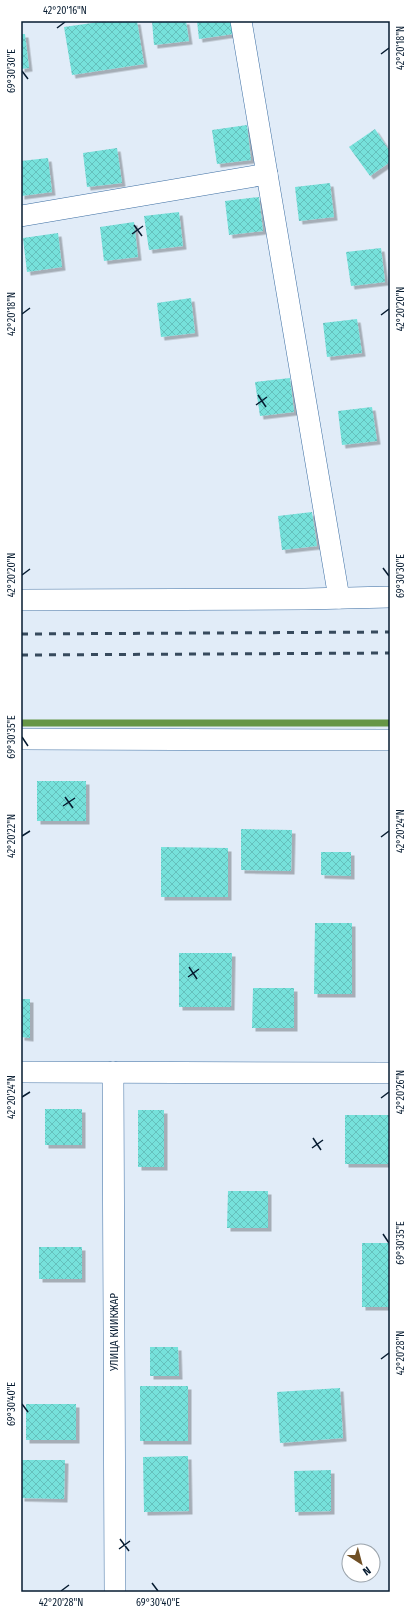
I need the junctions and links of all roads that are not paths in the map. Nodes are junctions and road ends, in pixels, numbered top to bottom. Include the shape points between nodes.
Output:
1 (241, 21) edge
2 (267, 174) junction
3 (21, 216) edge
4 (390, 597) edge
5 (339, 598) junction
6 (21, 600) edge
7 (21, 739) edge
8 (390, 740) edge
9 (21, 1072) edge
10 (113, 1072) junction
11 (390, 1073) edge
12 (114, 1592) edge

1 - 2 street
2 - 3 street
2 - 5 street
4 - 5 street
5 - 6 street
7 - 8 street
9 - 10 street
10 - 11 street
10 - 12 street, УЛИЦА КИИКЖАР

